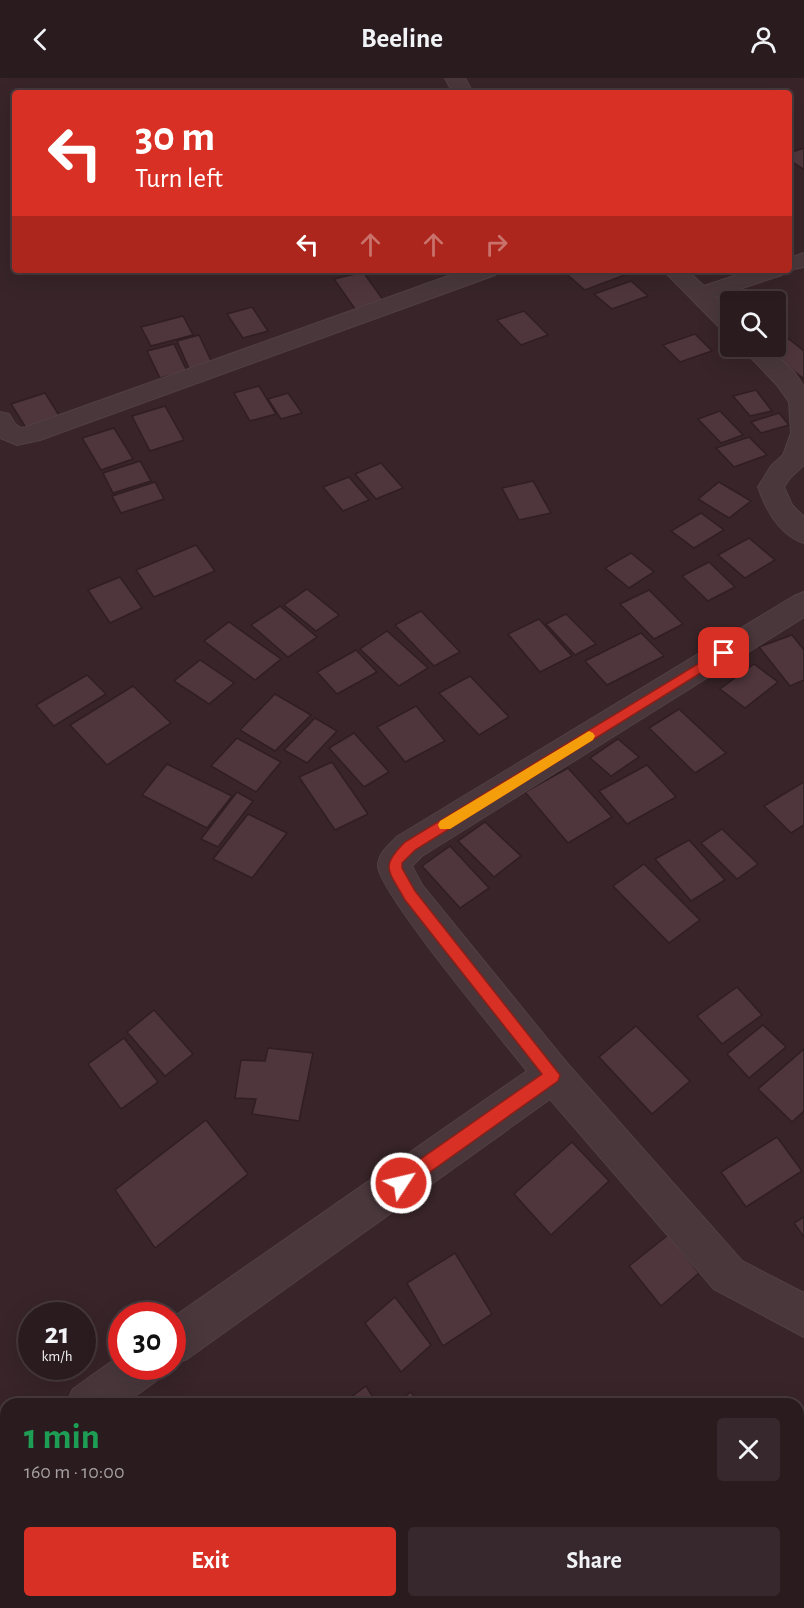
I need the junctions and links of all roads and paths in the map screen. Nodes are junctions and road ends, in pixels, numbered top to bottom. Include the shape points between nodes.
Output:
1 (479, 273) edge
2 (677, 273) edge
3 (765, 273) edge
4 (700, 295) junction
5 (720, 315) edge
6 (763, 357) edge
7 (0, 420) edge
8 (804, 533) edge
9 (804, 603) edge
10 (553, 1075) junction
11 (804, 1316) edge
12 (186, 1334) edge
13 (121, 1380) edge
14 (96, 1398) edge

1 - 7 street via 30,434 16,437
2 - 4 street
3 - 4 street
4 - 5 street
6 - 8 street via 802,402 804,433 795,459 771,487 780,510
9 - 10 street via 410,846 395,861 410,895
10 - 11 street via 728,1275
10 - 12 street
13 - 14 street

